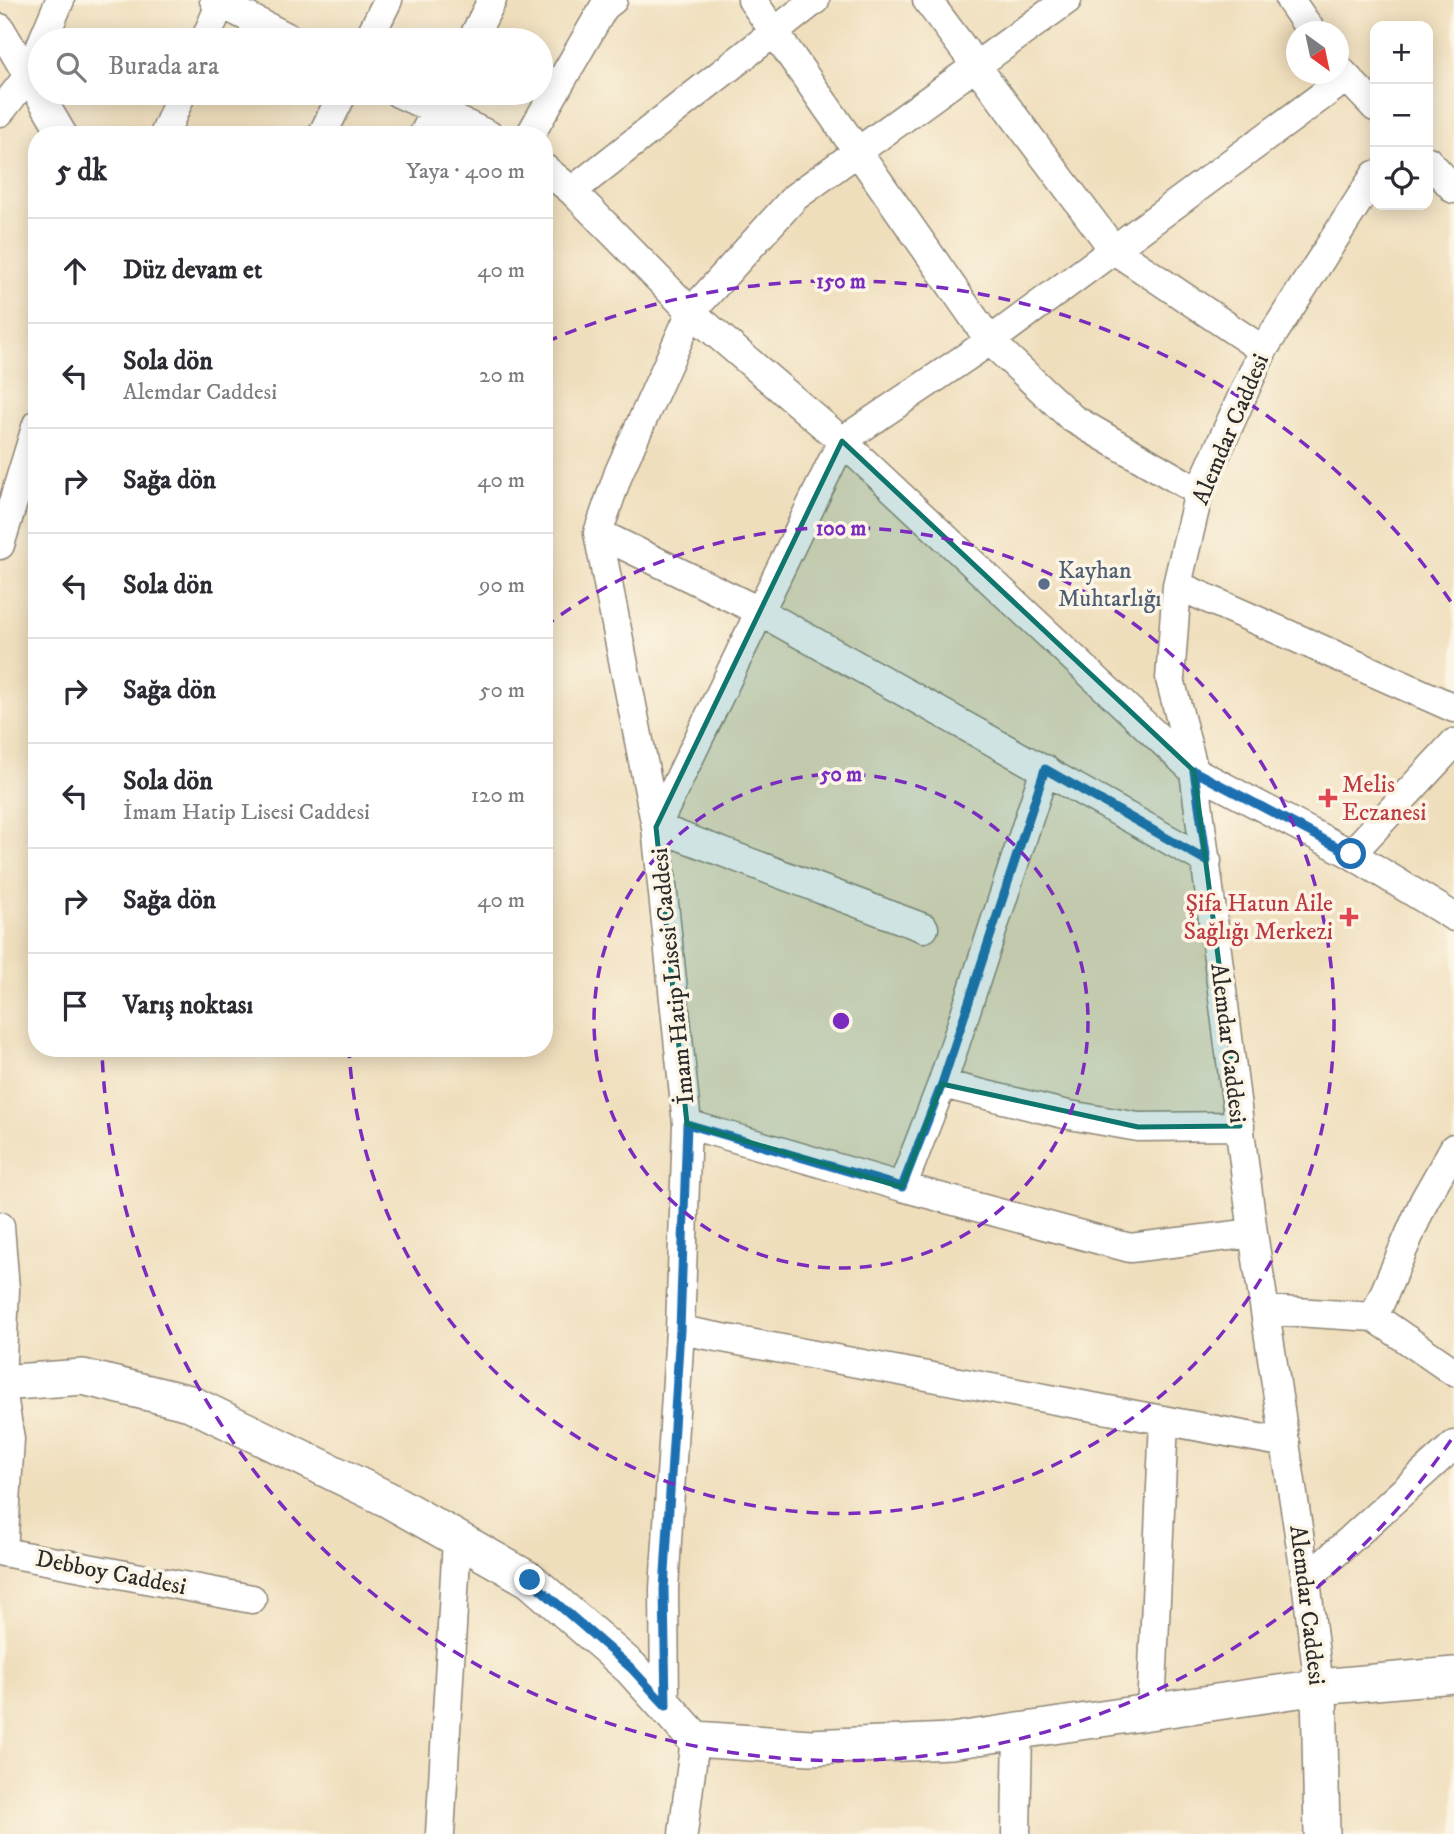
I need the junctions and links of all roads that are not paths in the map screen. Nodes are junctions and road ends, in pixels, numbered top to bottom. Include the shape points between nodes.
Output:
1 (60, 0) edge
2 (388, 0) edge
3 (492, 0) edge
4 (613, 0) edge
5 (752, 0) edge
6 (815, 0) edge
7 (927, 0) edge
8 (1067, 0) edge
9 (1290, 0) edge
10 (219, 1) edge
11 (1304, 21) edge
12 (0, 28) edge
13 (48, 28) edge
14 (209, 28) edge
15 (270, 28) edge
16 (374, 28) edge
17 (478, 28) edge
18 (772, 32) junction
19 (976, 65) junction
20 (28, 73) edge
21 (28, 76) edge
22 (1349, 80) edge
23 (1328, 84) edge
24 (553, 95) edge
25 (1370, 102) edge
26 (46, 105) edge
27 (177, 105) edge
28 (337, 105) edge
29 (547, 105) edge
30 (0, 112) edge
31 (435, 113) edge
32 (57, 126) edge
33 (168, 126) edge
34 (326, 126) edge
35 (467, 126) edge
36 (535, 126) edge
37 (855, 152) junction
38 (1433, 166) edge
39 (553, 175) edge
40 (1370, 184) edge
41 (1454, 189) edge
42 (572, 191) junction
43 (1114, 250) junction
44 (691, 312) junction
45 (990, 341) junction
46 (1263, 350) junction
47 (842, 442) junction
48 (28, 452) edge
49 (17, 487) edge
50 (1199, 492) junction
51 (598, 533) junction
52 (0, 545) edge
53 (1177, 585) junction
54 (759, 611) junction
55 (1454, 708) edge
56 (1454, 743) edge
57 (1045, 769) junction
58 (1194, 771) junction
59 (656, 827) junction
60 (1351, 854) junction
61 (1207, 861) junction
62 (1454, 917) edge
63 (924, 928) dead end
64 (942, 1084) junction
65 (687, 1124) junction
66 (1240, 1126) junction
67 (1454, 1148) edge
68 (902, 1187) junction
69 (0, 1226) edge
70 (1253, 1233) junction
71 (1265, 1310) junction
72 (1374, 1317) junction
73 (680, 1330) junction
74 (1454, 1372) edge
75 (0, 1383) edge
76 (1164, 1420) junction
77 (1286, 1443) junction
78 (5, 1445) edge
79 (1454, 1446) edge
80 (457, 1540) junction
81 (2, 1554) edge
82 (1306, 1580) junction
83 (252, 1599) dead end
84 (1454, 1675) edge
85 (1319, 1687) junction
86 (666, 1706) junction
87 (1151, 1712) junction
88 (1018, 1731) junction
89 (695, 1739) junction
90 (440, 1834) edge
91 (683, 1834) edge
92 (1016, 1834) edge
93 (1322, 1834) edge

1 - 13 street
2 - 16 street
3 - 17 street
4 - 24 street via 604,7
5 - 18 street
6 - 18 street
7 - 19 street
8 - 19 street
9 - 11 street
10 - 14 street
10 - 15 street
12 - 20 street
18 - 37 street
18 - 42 street
19 - 37 street
19 - 43 street
21 - 30 street
22 - 25 street
23 - 43 street
26 - 32 street
27 - 33 street
28 - 34 street
29 - 36 street
31 - 35 street
37 - 44 street via 794,197
37 - 45 street
38 - 41 street
39 - 42 street
40 - 46 street, Alemdar Caddesi
42 - 44 street
43 - 45 street
43 - 46 street
44 - 47 street
44 - 51 street via 619,472
45 - 47 street
45 - 50 street via 1072,418
46 - 50 street, Alemdar Caddesi
47 - 54 street
47 - 58 street
48 - 49 street
49 - 52 street
50 - 53 street, Alemdar Caddesi
51 - 54 street
51 - 59 street, İmam Hatip Lisesi Caddesi
53 - 55 street
53 - 58 street, Alemdar Caddesi via 1170,679
54 - 57 street
54 - 59 street
56 - 60 street
57 - 61 street
57 - 64 street
58 - 60 street
58 - 61 street, Alemdar Caddesi
59 - 63 street
59 - 65 street, İmam Hatip Lisesi Caddesi
60 - 62 street
61 - 66 street, Alemdar Caddesi
64 - 66 street via 1138,1127
64 - 68 street
65 - 68 street
65 - 73 street, İmam Hatip Lisesi Caddesi
66 - 70 street, Alemdar Caddesi
67 - 72 street via 1424,1201
68 - 70 street via 1130,1248
69 - 75 street, Debboy Caddesi via 5,1289
70 - 71 street, Alemdar Caddesi
71 - 72 street
71 - 77 street, Alemdar Caddesi
72 - 74 street
73 - 76 street
73 - 86 street, İmam Hatip Lisesi Caddesi via 664,1589
75 - 78 street, Debboy Caddesi
75 - 80 street via 82,1377 190,1403 387,1499
76 - 77 street
76 - 87 street
77 - 82 street, Alemdar Caddesi
78 - 81 street, Debboy Caddesi
79 - 82 street
80 - 86 street via 530,1580 631,1668
80 - 90 street
81 - 83 street, Debboy Caddesi
82 - 85 street, Alemdar Caddesi
84 - 85 street
85 - 87 street
85 - 93 street, Alemdar Caddesi
86 - 89 street
87 - 88 street
88 - 89 street via 951,1741 810,1747
88 - 92 street
89 - 91 street

